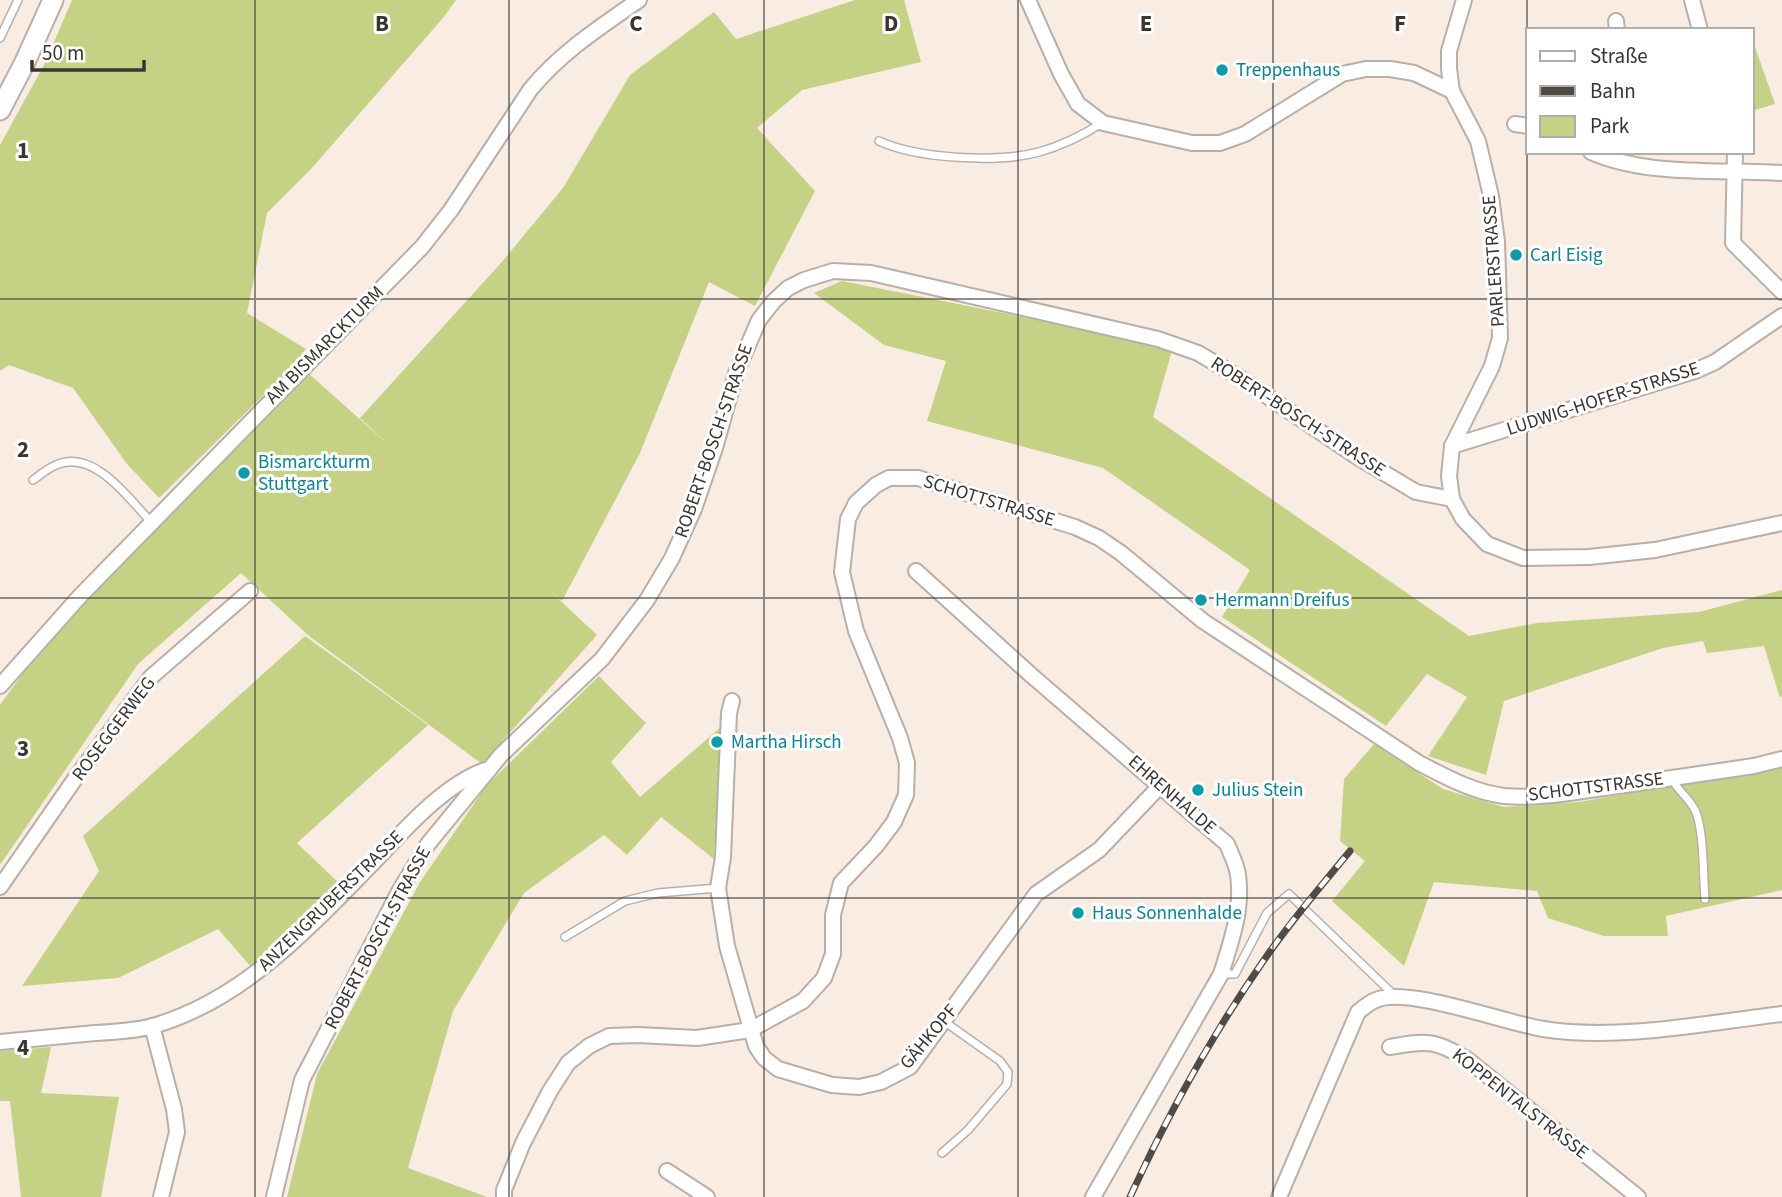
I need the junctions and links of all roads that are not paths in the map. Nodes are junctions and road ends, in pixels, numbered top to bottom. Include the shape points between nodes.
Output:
1 (18, 0) edge
2 (53, 0) edge
3 (639, 0) edge
4 (1028, 0) edge
5 (1464, 0) edge
6 (1692, 0) edge
7 (1699, 28) edge
8 (0, 38) edge
9 (1452, 91) junction
10 (0, 110) edge
11 (1103, 123) junction
12 (879, 141) dead end
13 (1595, 154) edge
14 (1735, 154) edge
15 (1629, 159) edge
16 (1736, 170) junction
17 (1782, 173) edge
18 (1782, 292) edge
19 (1782, 316) edge
20 (1452, 446) junction
21 (33, 480) dead end
22 (1452, 499) junction
23 (153, 523) junction
24 (1782, 523) edge
25 (916, 571) dead end
26 (250, 591) dead end
27 (0, 686) edge
28 (732, 701) dead end
29 (1782, 759) edge
30 (487, 770) junction
31 (1672, 778) junction
32 (1161, 785) junction
33 (0, 887) edge
34 (718, 888) junction
35 (1705, 899) dead end
36 (565, 937) dead end
37 (1221, 974) junction
38 (1395, 996) junction
39 (1782, 1014) edge
40 (945, 1022) junction
41 (152, 1027) junction
42 (750, 1030) junction
43 (0, 1042) edge
44 (1390, 1047) dead end
45 (942, 1153) dead end
46 (667, 1171) dead end
47 (161, 1197) edge
48 (274, 1197) edge
49 (504, 1197) edge
50 (707, 1197) edge
51 (1093, 1197) edge
52 (1279, 1197) edge
53 (1638, 1197) edge

1 - 8 lane
2 - 10 main road
3 - 23 street, AM BISMARCKTURM via 543,74 422,247
4 - 11 street via 1078,104
5 - 9 street, PARLERSTRASSE via 1449,51
6 - 7 street
9 - 11 street via 1422,76 1390,69 1342,74 1279,115 1220,143 1192,143
9 - 20 street, PARLERSTRASSE via 1478,141 1491,196 1500,338 1492,366
11 - 12 lane via 1084,135 1020,156 921,154
13 - 15 street via 1613,162
14 - 16 street
15 - 16 street via 1642,168
16 - 17 street
16 - 18 street via 1732,243
19 - 20 street, LUDWIG-HOFER-STRASSE via 1695,371
20 - 22 street, PARLERSTRASSE
21 - 23 lane via 56,465 71,461 87,464 99,469
22 - 24 street, PARLERSTRASSE via 1478,537 1523,558 1655,550
22 - 30 street, ROBERT-BOSCH-STRASSE via 1416,492 1237,376 1168,342 871,273 818,275 789,288 773,302 751,335 694,509 647,600 602,659
23 - 27 street, AM BISMARCKTURM
25 - 32 street, EHRENHALDE
26 - 33 street, ROSEGGERWEG via 151,677
28 - 34 street, GÄHKOPF
29 - 31 street, SCHOTTSTRASSE
30 - 41 street, ANZENGRUBERSTRASSE via 468,776 450,790 256,974 195,1010
30 - 48 street, ROBERT-BOSCH-STRASSE via 428,844 400,890 302,1080
31 - 35 lane via 1695,809 1699,823
31 - 42 street, SCHOTTSTRASSE via 1521,796 1502,796 1456,782 1419,763 1203,621 1099,538 918,478 889,478 856,503 848,519 842,572 856,631 900,738 907,763 906,795 894,822 841,883 833,915 833,954 824,978 803,1001
32 - 37 street, EHRENHALDE via 1227,844 1238,872 1240,899
32 - 40 street, GÄHKOPF via 1099,850 1036,894
34 - 36 lane via 625,901
34 - 42 street, GÄHKOPF via 727,946
37 - 38 lane via 1235,974 1266,913 1289,894
37 - 51 street, EHRENHALDE
38 - 39 street via 1543,1029 1594,1033
38 - 52 street via 1376,999 1358,1012
40 - 42 street, GÄHKOPF via 910,1067 859,1087 832,1085 778,1069 764,1058
40 - 45 lane via 1000,1061 1008,1072 1007,1084
41 - 43 street, ANZENGRUBERSTRASSE
41 - 47 street via 177,1132
42 - 49 street, SCHOTTSTRASSE via 697,1038 609,1036 589,1046 568,1063 550,1091 523,1143
44 - 53 street, KOPPENTALSTRASSE via 1422,1041 1448,1047
46 - 50 street

